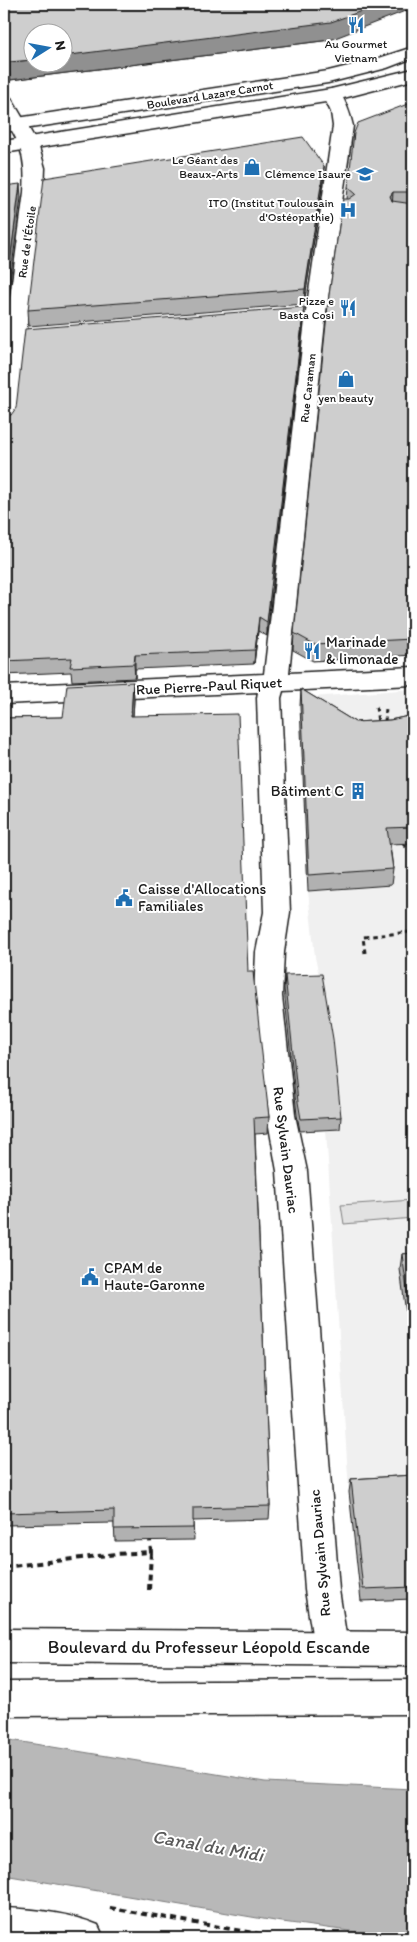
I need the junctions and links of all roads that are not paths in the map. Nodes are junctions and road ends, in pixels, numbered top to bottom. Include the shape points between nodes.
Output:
1 (413, 52) edge
2 (413, 74) edge
3 (4, 102) edge
4 (336, 104) junction
5 (10, 125) edge
6 (28, 144) junction
7 (4, 147) edge
8 (316, 312) junction
9 (292, 314) edge
10 (17, 335) edge
11 (4, 422) edge
12 (413, 676) edge
13 (273, 683) junction
14 (4, 696) edge
15 (4, 1646) edge
16 (331, 1647) junction
17 (413, 1650) edge
18 (413, 1697) edge
19 (4, 1699) edge
20 (4, 1926) edge
21 (85, 1938) edge

1 - 5 street, Boulevard Lazare Carnot via 328,77
2 - 4 street, Boulevard Lazare Carnot
3 - 5 street, Rue de l'Étoile
4 - 6 street, Boulevard Lazare Carnot
4 - 8 street, Rue Caraman via 343,126
5 - 6 street, Rue de l'Étoile
6 - 7 street, Boulevard Lazare Carnot
6 - 10 street, Rue de l'Étoile via 35,168 34,192
8 - 9 street
8 - 13 street, Rue Caraman via 278,668
10 - 11 street, Rue de l'Étoile
12 - 13 street, Rue Pierre-Paul Riquet
13 - 14 street, Rue Pierre-Paul Riquet
13 - 16 street, Rue Sylvain Dauriac via 269,698 277,912 270,952 268,996 281,1115 292,1171 322,1590
15 - 16 street, Boulevard du Professeur Léopold Escande
16 - 17 street, Boulevard du Professeur Léopold Escande
18 - 19 street
20 - 21 street

